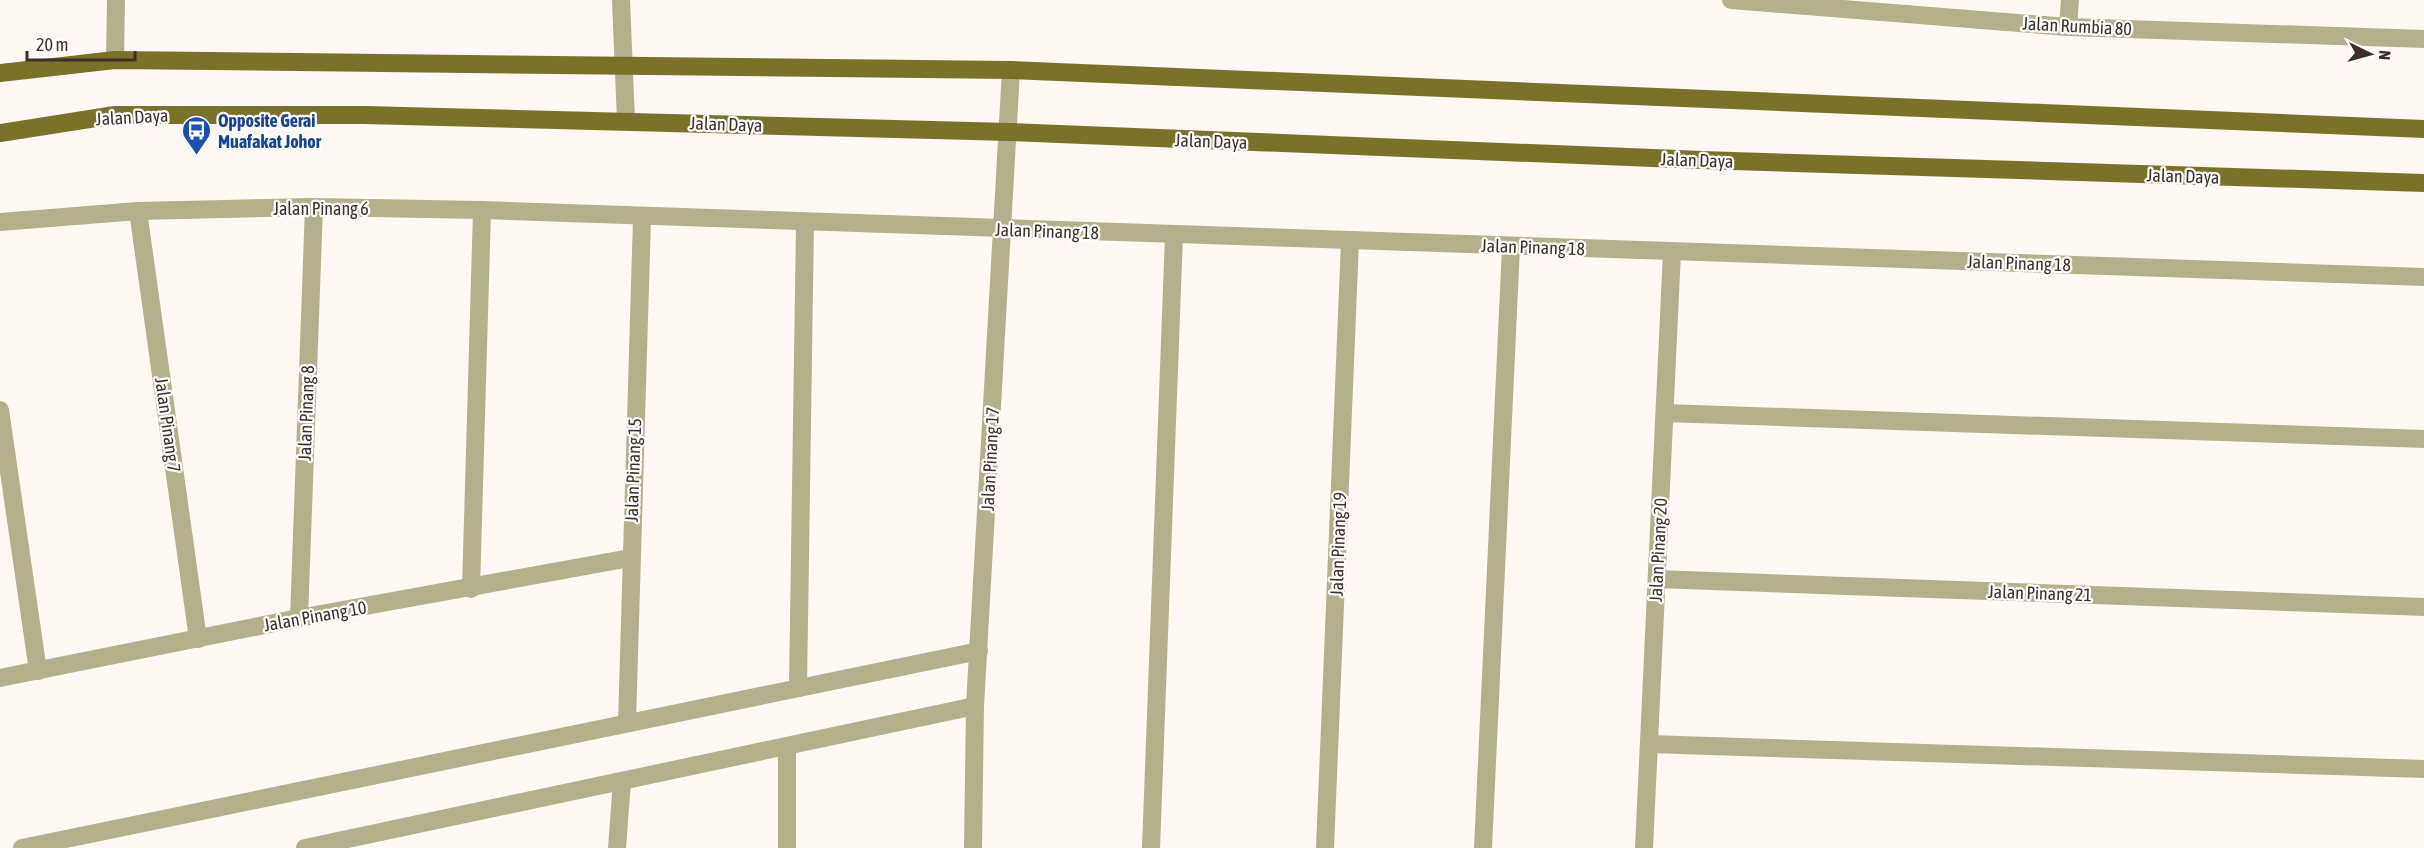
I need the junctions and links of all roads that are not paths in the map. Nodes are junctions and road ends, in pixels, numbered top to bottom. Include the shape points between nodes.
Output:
1 (116, 0) edge
2 (621, 0) edge
3 (1731, 0) edge
4 (1740, 0) edge
5 (2070, 0) edge
6 (1906, 7) edge
7 (2068, 27) junction
8 (2424, 39) edge
9 (115, 60) junction
10 (624, 64) junction
11 (1011, 70) junction
12 (0, 73) edge
13 (626, 121) junction
14 (2424, 129) edge
15 (1009, 132) junction
16 (0, 133) edge
17 (2424, 183) edge
18 (314, 207) junction
19 (482, 210) junction
20 (138, 211) junction
21 (642, 218) junction
22 (0, 222) edge
23 (805, 223) junction
24 (1003, 230) junction
25 (1174, 235) junction
26 (1350, 241) junction
27 (1511, 247) junction
28 (1672, 252) junction
29 (2424, 277) edge
30 (0, 410) edge
31 (1665, 413) junction
32 (2424, 439) edge
33 (630, 558) junction
34 (1657, 579) junction
35 (471, 589) junction
36 (2424, 608) edge
37 (299, 618) junction
38 (198, 639) junction
39 (979, 651) junction
40 (38, 671) junction
41 (0, 678) edge
42 (798, 688) junction
43 (975, 706) junction
44 (627, 723) junction
45 (1649, 744) junction
46 (787, 746) junction
47 (2424, 770) edge
48 (622, 781) junction
49 (22, 848) edge
50 (305, 848) edge
51 (617, 848) edge
52 (787, 848) edge
53 (973, 848) edge
54 (1151, 848) edge
55 (1325, 848) edge
56 (1483, 848) edge
57 (1644, 848) edge

1 - 9 street
2 - 10 street
3 - 4 street, Jalan Rumbia 80
4 - 6 street, Jalan Rumbia 80
5 - 7 street
6 - 7 street, Jalan Rumbia 80
7 - 8 street, Jalan Rumbia 80
9 - 10 main road
9 - 12 main road
10 - 11 main road
10 - 13 street
11 - 14 main road
11 - 15 street, Jalan Pinang 17
13 - 15 main road, Jalan Daya
13 - 16 main road, Jalan Daya via 115,115
15 - 17 main road, Jalan Daya
15 - 24 street, Jalan Pinang 17
18 - 19 street, Jalan Pinang 6
18 - 20 street, Jalan Pinang 6
18 - 37 street, Jalan Pinang 8
19 - 21 street, Jalan Pinang 6
19 - 35 street
20 - 22 street, Jalan Pinang 6
20 - 38 street, Jalan Pinang 7
21 - 23 street, Jalan Pinang 18
21 - 33 street, Jalan Pinang 15
23 - 24 street, Jalan Pinang 18
23 - 42 street
24 - 25 street, Jalan Pinang 18
24 - 39 street, Jalan Pinang 17
25 - 26 street, Jalan Pinang 18
25 - 54 street
26 - 27 street, Jalan Pinang 18
26 - 55 street, Jalan Pinang 19
27 - 28 street, Jalan Pinang 18
27 - 56 street
28 - 29 street, Jalan Pinang 18
28 - 31 street, Jalan Pinang 20
30 - 40 street
31 - 32 street
31 - 34 street, Jalan Pinang 20
33 - 35 street, Jalan Pinang 10
33 - 44 street, Jalan Pinang 15
34 - 36 street, Jalan Pinang 21
34 - 45 street, Jalan Pinang 20
35 - 37 street, Jalan Pinang 10
37 - 38 street, Jalan Pinang 10
38 - 40 street, Jalan Pinang 10
39 - 42 street
39 - 43 street, Jalan Pinang 17
40 - 41 street, Jalan Pinang 10
42 - 44 street
43 - 46 street
43 - 53 street, Jalan Pinang 17
44 - 49 street
45 - 47 street
45 - 57 street, Jalan Pinang 20
46 - 48 street
46 - 52 street
48 - 50 street
48 - 51 street

